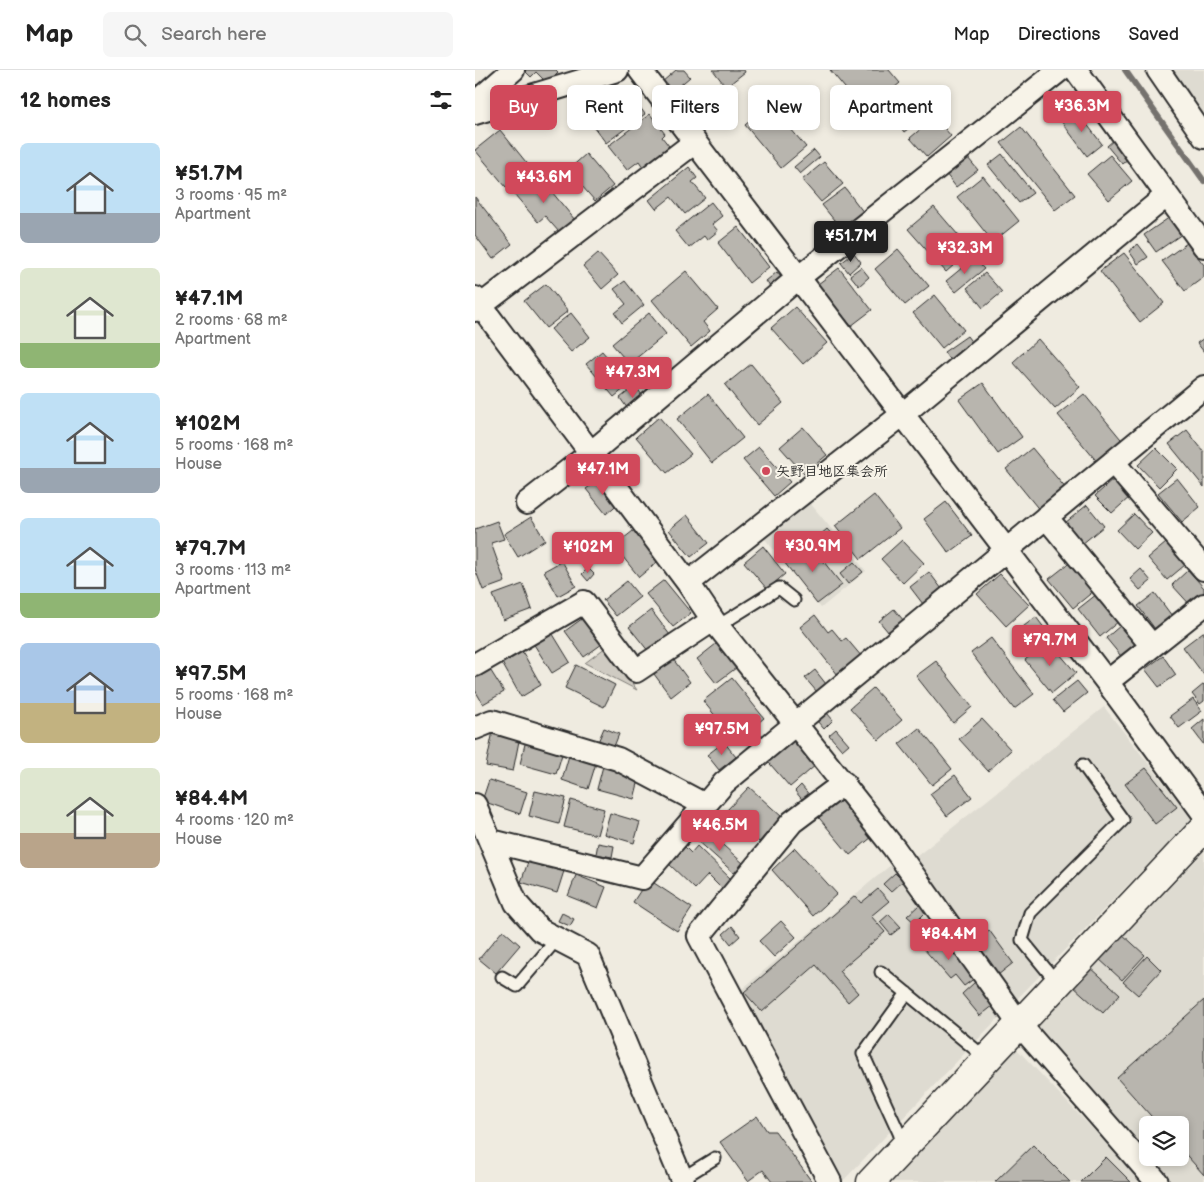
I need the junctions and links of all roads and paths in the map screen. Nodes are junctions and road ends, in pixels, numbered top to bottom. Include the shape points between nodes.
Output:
1 (513, 70) edge
2 (617, 70) edge
3 (640, 70) edge
4 (1060, 70) edge
5 (1075, 70) edge
6 (1158, 70) edge
7 (475, 103) edge
8 (475, 113) edge
9 (1204, 137) edge
10 (695, 142) junction
11 (1167, 196) junction
12 (1204, 246) edge
13 (798, 278) junction
14 (477, 305) edge
15 (1204, 387) edge
16 (903, 414) junction
17 (591, 453) junction
18 (1113, 462) junction
19 (527, 503) dead end
20 (1046, 517) junction
21 (1006, 551) junction
22 (1204, 569) edge
23 (688, 583) junction
24 (794, 600) dead end
25 (1204, 605) edge
26 (716, 623) junction
27 (1152, 646) junction
28 (475, 665) edge
29 (1107, 682) junction
30 (796, 725) junction
31 (475, 728) edge
32 (1083, 765) dead end
33 (844, 783) junction
34 (475, 805) edge
35 (705, 805) junction
36 (1204, 814) edge
37 (1204, 828) edge
38 (491, 841) junction
39 (557, 939) junction
40 (881, 972) dead end
41 (502, 977) dead end
42 (1058, 984) junction
43 (907, 994) junction
44 (1020, 1025) junction
45 (987, 1060) junction
46 (905, 1146) junction
47 (715, 1158) dead end
48 (682, 1180) edge
49 (829, 1182) edge
50 (871, 1182) edge
51 (1157, 1182) edge

1 - 7 street
2 - 8 street
3 - 10 street
4 - 13 street
5 - 11 street
6 - 9 street
10 - 13 street
10 - 14 street
11 - 12 street
11 - 16 street
13 - 16 street
13 - 17 street
14 - 17 street
15 - 18 street
16 - 21 street
16 - 23 street
17 - 19 street
17 - 23 street
18 - 20 street
18 - 22 street
20 - 21 street
20 - 27 street
21 - 29 street
21 - 30 street
23 - 26 street
24 - 26 lane via 779,588
25 - 27 street
26 - 28 street via 636,671 584,602
26 - 30 street
27 - 29 street
29 - 36 street
30 - 33 street
30 - 35 street via 724,783
31 - 35 street via 492,721 618,759
32 - 42 lane via 1123,820 1030,913 1022,940
33 - 44 street
33 - 49 street via 792,822 699,936
34 - 38 street
35 - 38 street via 642,878
37 - 42 street
38 - 39 street via 516,904 540,930
39 - 41 lane via 517,986
39 - 48 street via 588,955
40 - 43 lane
42 - 44 street
43 - 45 lane
43 - 46 lane via 863,1054
44 - 45 street
44 - 51 street
45 - 46 street
46 - 50 street
47 - 48 lane

